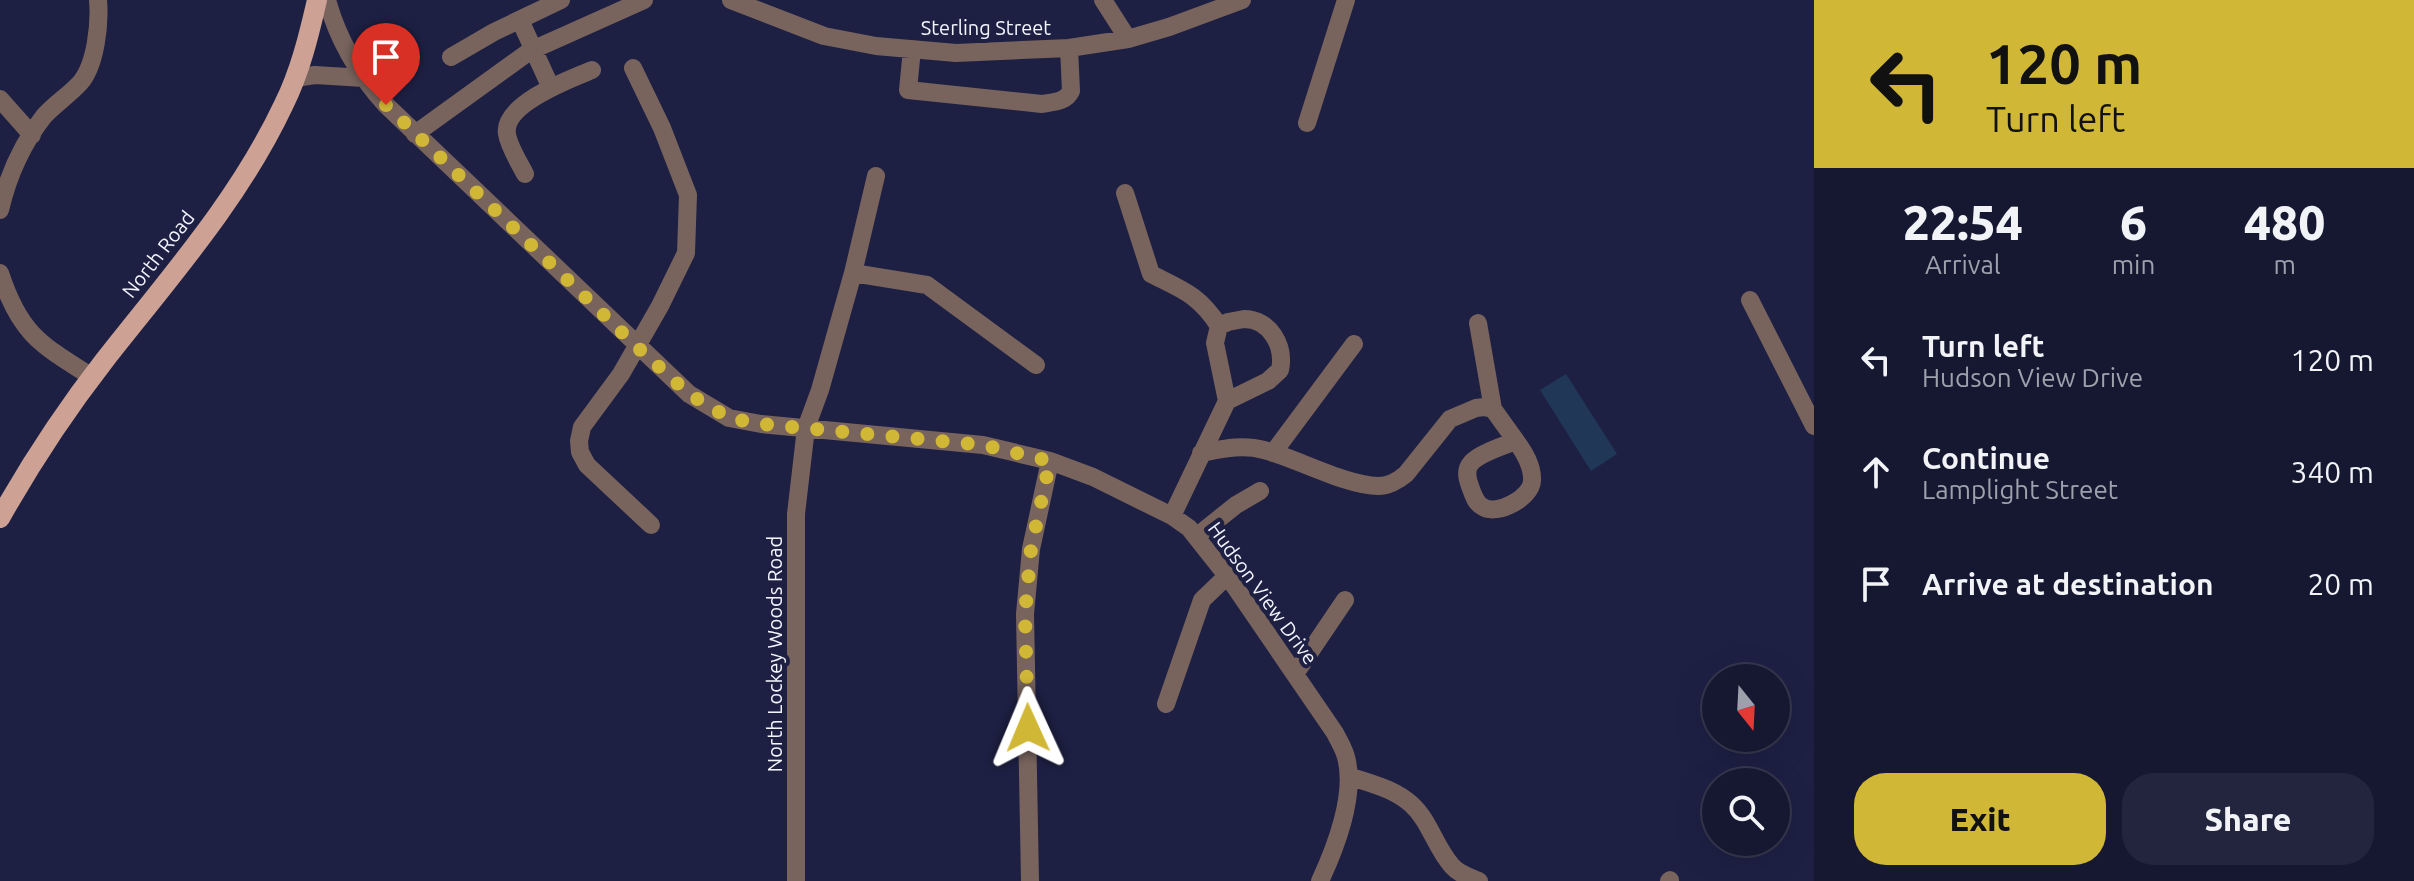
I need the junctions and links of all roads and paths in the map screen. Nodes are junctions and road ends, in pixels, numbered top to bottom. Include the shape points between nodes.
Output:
1 (98, 0) edge
2 (317, 0) edge
3 (327, 0) edge
4 (561, 0) edge
5 (644, 0) edge
6 (731, 0) edge
7 (1103, 0) edge
8 (1242, 0) edge
9 (1346, 0) edge
10 (520, 20) junction
11 (1128, 39) junction
12 (1069, 48) junction
13 (912, 49) junction
14 (532, 50) junction
15 (451, 57) dead end
16 (633, 68) dead end
17 (592, 70) dead end
18 (295, 78) junction
19 (364, 78) junction
20 (551, 88) junction
21 (0, 99) edge
22 (1307, 123) dead end
23 (415, 134) junction
24 (32, 135) junction
25 (525, 174) dead end
26 (876, 176) dead end
27 (1125, 193) dead end
28 (0, 210) edge
29 (0, 273) edge
30 (853, 273) junction
31 (1750, 300) dead end
32 (1478, 323) dead end
33 (1219, 326) junction
34 (1354, 344) dead end
35 (636, 346) junction
36 (1036, 365) dead end
37 (92, 377) junction
38 (1227, 401) junction
39 (1493, 409) junction
40 (1814, 426) edge
41 (806, 428) junction
42 (1516, 441) dead end
43 (1201, 453) junction
44 (1273, 453) junction
45 (1050, 461) junction
46 (1260, 491) dead end
47 (1172, 516) junction
48 (0, 518) edge
49 (651, 525) dead end
50 (1196, 537) junction
51 (1227, 576) junction
52 (1345, 600) dead end
53 (1295, 674) junction
54 (1166, 704) dead end
55 (1349, 776) junction
56 (796, 881) edge
57 (1030, 881) edge
58 (1320, 881) edge
59 (1479, 881) edge

1 - 24 street via 91,62 82,81
2 - 18 main road, North Road
3 - 19 street, Hudson View Drive via 337,33
4 - 10 street
5 - 14 street
6 - 13 street, Sterling Street via 824,36
7 - 11 street
8 - 11 street, Sterling Street
9 - 22 street
10 - 14 street
10 - 15 street
11 - 12 street, Sterling Street
12 - 13 street, Sterling Street via 956,53
12 - 13 street via 1071,91 1068,97 1042,104 908,90
14 - 20 street
14 - 23 street
16 - 35 street via 688,195 686,253
17 - 20 street
18 - 19 street
18 - 37 main road, North Road via 261,150 231,197
19 - 23 street, Hudson View Drive
20 - 25 street via 509,120 507,135
21 - 24 street
23 - 35 street, Hudson View Drive
24 - 28 street via 15,162
26 - 30 street, North Lockey Woods Road
27 - 33 street via 1151,274 1206,306
29 - 37 street via 28,332
30 - 36 street via 927,285
30 - 41 street, North Lockey Woods Road
31 - 40 street
32 - 39 street
33 - 38 street via 1215,343
33 - 38 street via 1244,319 1262,322 1281,355 1280,370 1268,381
34 - 44 street
35 - 41 street, Hudson View Drive via 689,394 729,418
35 - 49 street via 582,427 579,441 587,465
37 - 48 main road, North Road
38 - 43 street
39 - 42 street
39 - 44 street via 1476,408 1450,419 1406,474 1380,487
41 - 45 street, Hudson View Drive via 983,445
41 - 56 street, North Lockey Woods Road via 796,514
43 - 44 street via 1239,446
43 - 47 street
45 - 47 street, Hudson View Drive
45 - 57 street via 1031,549 1025,614
46 - 50 street
47 - 50 street, Hudson View Drive
50 - 51 street, Hudson View Drive
51 - 53 street, Hudson View Drive
51 - 54 street via 1202,600
52 - 53 street
53 - 55 street, Hudson View Drive via 1335,733
55 - 58 street, Hudson View Drive via 1342,819
55 - 59 street via 1395,792 1413,806 1453,866

